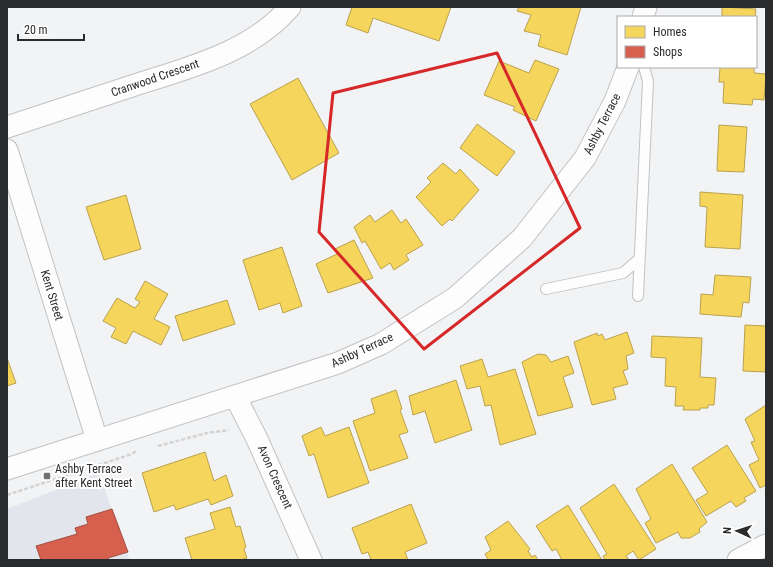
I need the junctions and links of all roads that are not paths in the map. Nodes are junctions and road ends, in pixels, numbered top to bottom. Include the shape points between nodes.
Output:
1 (290, 7) edge
2 (628, 68) edge
3 (644, 68) edge
4 (7, 127) edge
5 (7, 150) edge
6 (638, 260) junction
7 (546, 289) dead end
8 (638, 296) dead end
9 (236, 396) junction
10 (97, 440) junction
11 (7, 469) edge
12 (766, 545) edge
13 (311, 560) edge
14 (738, 560) edge

1 - 4 street, Cranwood Crescent via 280,19 244,45 196,65
2 - 9 street, Ashby Terrace via 615,101 585,158 522,238 455,298 374,347 338,363
3 - 6 lane via 648,81
5 - 10 street, Kent Street
6 - 7 lane via 623,273
6 - 8 lane
9 - 10 street, Ashby Terrace
9 - 13 street, Avon Crescent
10 - 11 street, Ashby Terrace
12 - 14 street

